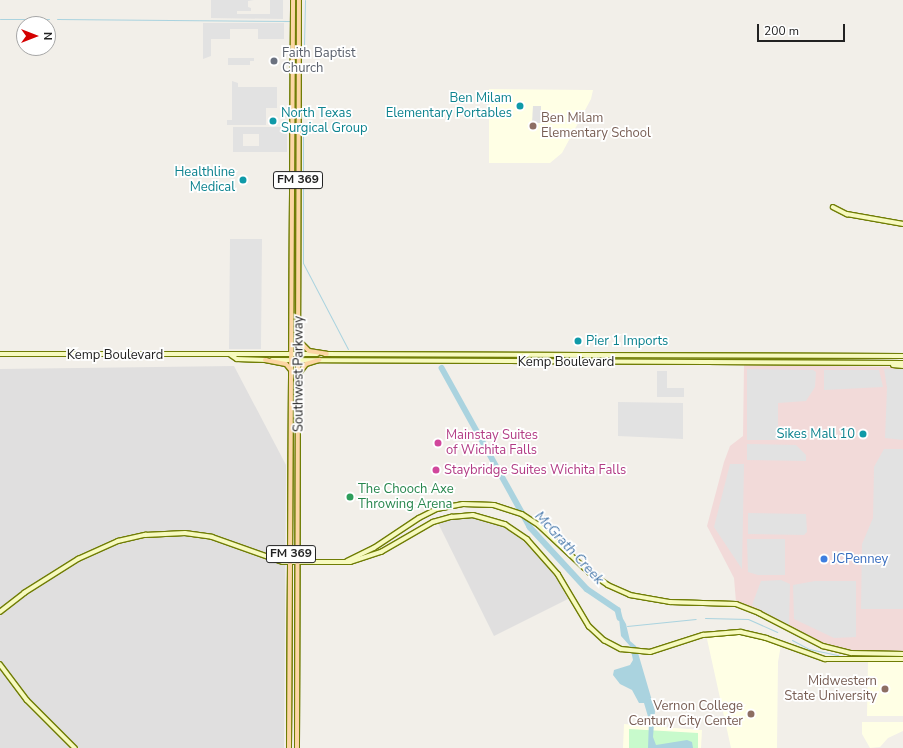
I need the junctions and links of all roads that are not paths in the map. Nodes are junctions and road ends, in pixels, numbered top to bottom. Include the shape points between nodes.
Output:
1 (293, 0) edge
2 (299, 0) edge
3 (833, 207) dead end
4 (903, 224) edge
5 (291, 288) junction
6 (298, 289) junction
7 (299, 337) junction
8 (292, 353) junction
9 (0, 354) edge
10 (299, 354) junction
11 (327, 354) junction
12 (561, 354) junction
13 (231, 355) junction
14 (612, 355) junction
15 (903, 356) edge
16 (265, 360) junction
17 (292, 360) junction
18 (299, 360) junction
19 (319, 360) junction
20 (561, 362) junction
21 (612, 362) junction
22 (903, 364) edge
23 (292, 372) junction
24 (299, 374) junction
25 (291, 466) junction
26 (298, 467) junction
27 (346, 561) junction
28 (291, 562) junction
29 (298, 562) junction
30 (0, 612) edge
31 (903, 654) edge
32 (903, 659) edge
33 (0, 664) edge
34 (75, 748) edge
35 (289, 748) edge
36 (297, 748) edge

1 - 5 main road, Southwest Parkway / FM 369
2 - 6 main road, Southwest Parkway / FM 369
3 - 4 street via 847,214
5 - 6 main road
5 - 8 main road, Southwest Parkway / FM 369
6 - 7 main road, Southwest Parkway / FM 369
7 - 10 main road, Southwest Parkway / FM 369
7 - 11 main road via 304,348
8 - 10 street, Kemp Boulevard
8 - 13 street, Kemp Boulevard
8 - 17 main road, Southwest Parkway / FM 369
9 - 13 street, Kemp Boulevard
10 - 11 street, Kemp Boulevard
10 - 18 main road, Southwest Parkway / FM 369
11 - 12 street, Kemp Boulevard
12 - 14 street, Kemp Boulevard
12 - 20 street
13 - 16 street, Kemp Boulevard via 237,359
14 - 15 street, Kemp Boulevard
14 - 21 street
16 - 17 street, Kemp Boulevard
16 - 23 main road via 286,364
17 - 18 street, Kemp Boulevard
17 - 23 main road, Southwest Parkway / FM 369
18 - 19 street, Kemp Boulevard
18 - 24 main road, Southwest Parkway / FM 369
19 - 20 street, Kemp Boulevard
19 - 24 main road via 306,364
20 - 21 street, Kemp Boulevard
21 - 22 street, Kemp Boulevard
23 - 25 main road, Southwest Parkway / FM 369
24 - 26 main road, Southwest Parkway / FM 369
25 - 26 main road
25 - 28 main road, Southwest Parkway / FM 369
26 - 29 main road, Southwest Parkway / FM 369
27 - 29 street
27 - 31 street via 374,548 419,518 441,508 478,504 518,513 528,518 546,530 589,572 626,593 658,601 736,604 760,613 823,646 851,653
27 - 32 street via 362,560 378,553 424,526 444,518 466,515 492,519 511,527 536,547 558,574 594,632 604,640 629,651 659,651 703,635 729,632 766,638 824,659
28 - 29 street
28 - 30 street via 272,559 212,537 185,533 145,535 118,541 78,559 24,593
28 - 35 main road, Southwest Parkway / FM 369
29 - 36 main road, Southwest Parkway / FM 369
33 - 34 street via 27,700

